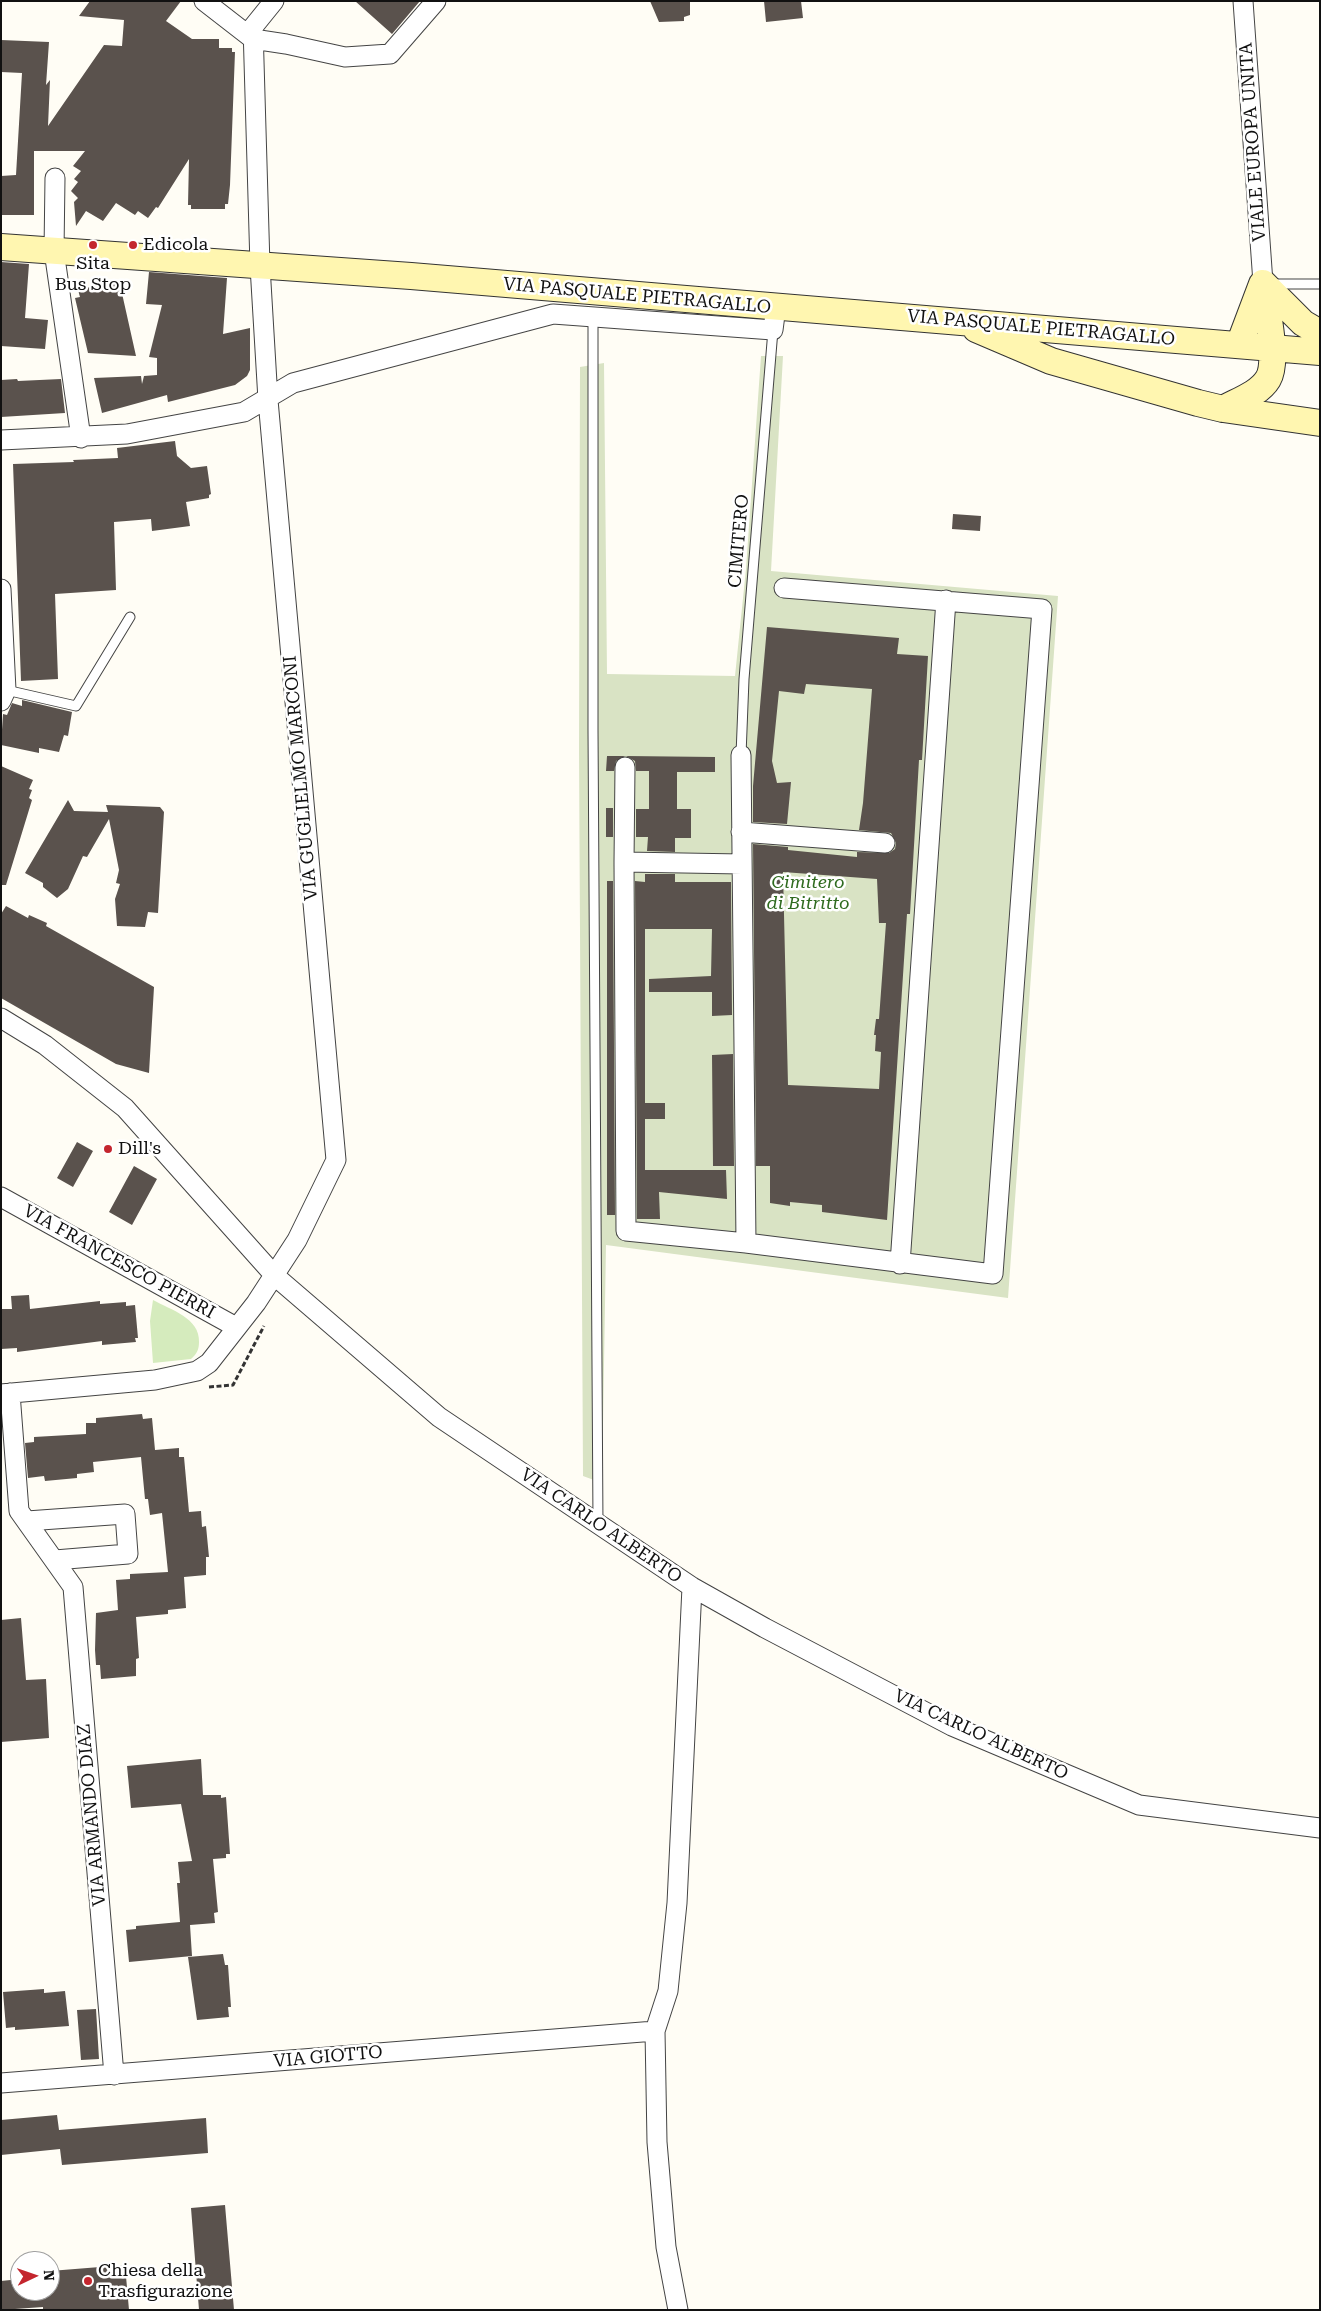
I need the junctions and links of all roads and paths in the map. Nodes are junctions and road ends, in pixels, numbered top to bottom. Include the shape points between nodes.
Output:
1 (204, 1) edge
2 (274, 1) edge
3 (436, 1) edge
4 (1243, 1) edge
5 (253, 39) junction
6 (55, 178) dead end
7 (1, 248) edge
8 (54, 251) junction
9 (260, 266) junction
10 (1263, 283) junction
11 (1320, 284) edge
12 (554, 302) junction
13 (593, 316) junction
14 (774, 319) junction
15 (955, 320) junction
16 (1320, 333) edge
17 (1239, 345) junction
18 (1272, 348) junction
19 (1320, 352) edge
20 (268, 400) junction
21 (1223, 409) junction
22 (1320, 423) edge
23 (81, 438) junction
24 (1, 440) edge
25 (784, 588) dead end
26 (1, 589) edge
27 (946, 600) junction
28 (130, 617) dead end
29 (4, 696) edge
30 (740, 755) joint
31 (625, 767) dead end
32 (741, 832) junction
33 (885, 843) dead end
34 (624, 862) junction
35 (742, 864) junction
36 (1, 1018) edge
37 (1, 1197) edge
38 (746, 1243) junction
39 (900, 1264) junction
40 (275, 1276) junction
41 (236, 1327) junction
42 (6, 1393) edge
43 (27, 1521) junction
44 (598, 1523) junction
45 (55, 1560) junction
46 (692, 1587) junction
47 (1320, 1828) edge
48 (655, 2031) junction
49 (114, 2075) junction
50 (1, 2083) edge
51 (678, 2310) edge

1 - 5 street
2 - 5 street via 253,26
3 - 5 street via 390,54 345,58
4 - 10 street, VIALE EUROPA UNITA
5 - 9 street, VIA GUGLIELMO MARCONI
6 - 8 street
7 - 8 main road, VIA PASQUALE PIETRAGALLO
8 - 9 main road, VIA PASQUALE PIETRAGALLO
8 - 23 street
9 - 12 main road, VIA PASQUALE PIETRAGALLO via 411,276
9 - 20 street, VIA GUGLIELMO MARCONI
10 - 11 lane
10 - 16 main road via 1303,322
10 - 17 main road
10 - 18 main road
12 - 13 street
12 - 14 main road, VIA PASQUALE PIETRAGALLO
12 - 20 street via 293,383
13 - 14 street
13 - 44 lane
14 - 15 main road, VIA PASQUALE PIETRAGALLO
14 - 30 lane, CIMITERO
15 - 17 main road, VIA PASQUALE PIETRAGALLO
15 - 21 main road via 1051,361
17 - 18 main road, VIA PASQUALE PIETRAGALLO
18 - 19 main road, VIA PASQUALE PIETRAGALLO
18 - 21 main road via 1269,378 1258,390
20 - 23 street via 244,412 127,434
20 - 40 street, VIA GUGLIELMO MARCONI via 336,1160 297,1240
21 - 22 main road
23 - 24 street
25 - 27 street
26 - 29 street
27 - 39 street
27 - 39 street via 1042,610 993,1274
28 - 29 lane via 76,706
30 - 32 street
31 - 34 street
32 - 33 street
32 - 35 street
34 - 35 street
34 - 38 street via 626,1231
35 - 38 street
36 - 40 street, VIA CARLO ALBERTO via 45,1045 125,1108
37 - 41 street, VIA FRANCESCO PIERRI
38 - 39 street
40 - 41 street, VIA GUGLIELMO MARCONI
40 - 44 street, VIA CARLO ALBERTO via 439,1417
41 - 42 street, VIA GUGLIELMO MARCONI via 209,1363 197,1371 155,1380
42 - 43 street, VIA ARMANDO DIAZ via 19,1511
43 - 45 street, VIA ARMANDO DIAZ
43 - 45 street via 125,1514 128,1554
44 - 46 street, VIA CARLO ALBERTO
45 - 49 street, VIA ARMANDO DIAZ via 73,1587
46 - 47 street, VIA CARLO ALBERTO via 952,1726 1139,1805
46 - 48 street via 677,1904 668,1990
48 - 49 street, VIA GIOTTO
48 - 51 street via 656,2142 666,2247
49 - 50 street, VIA GIOTTO

